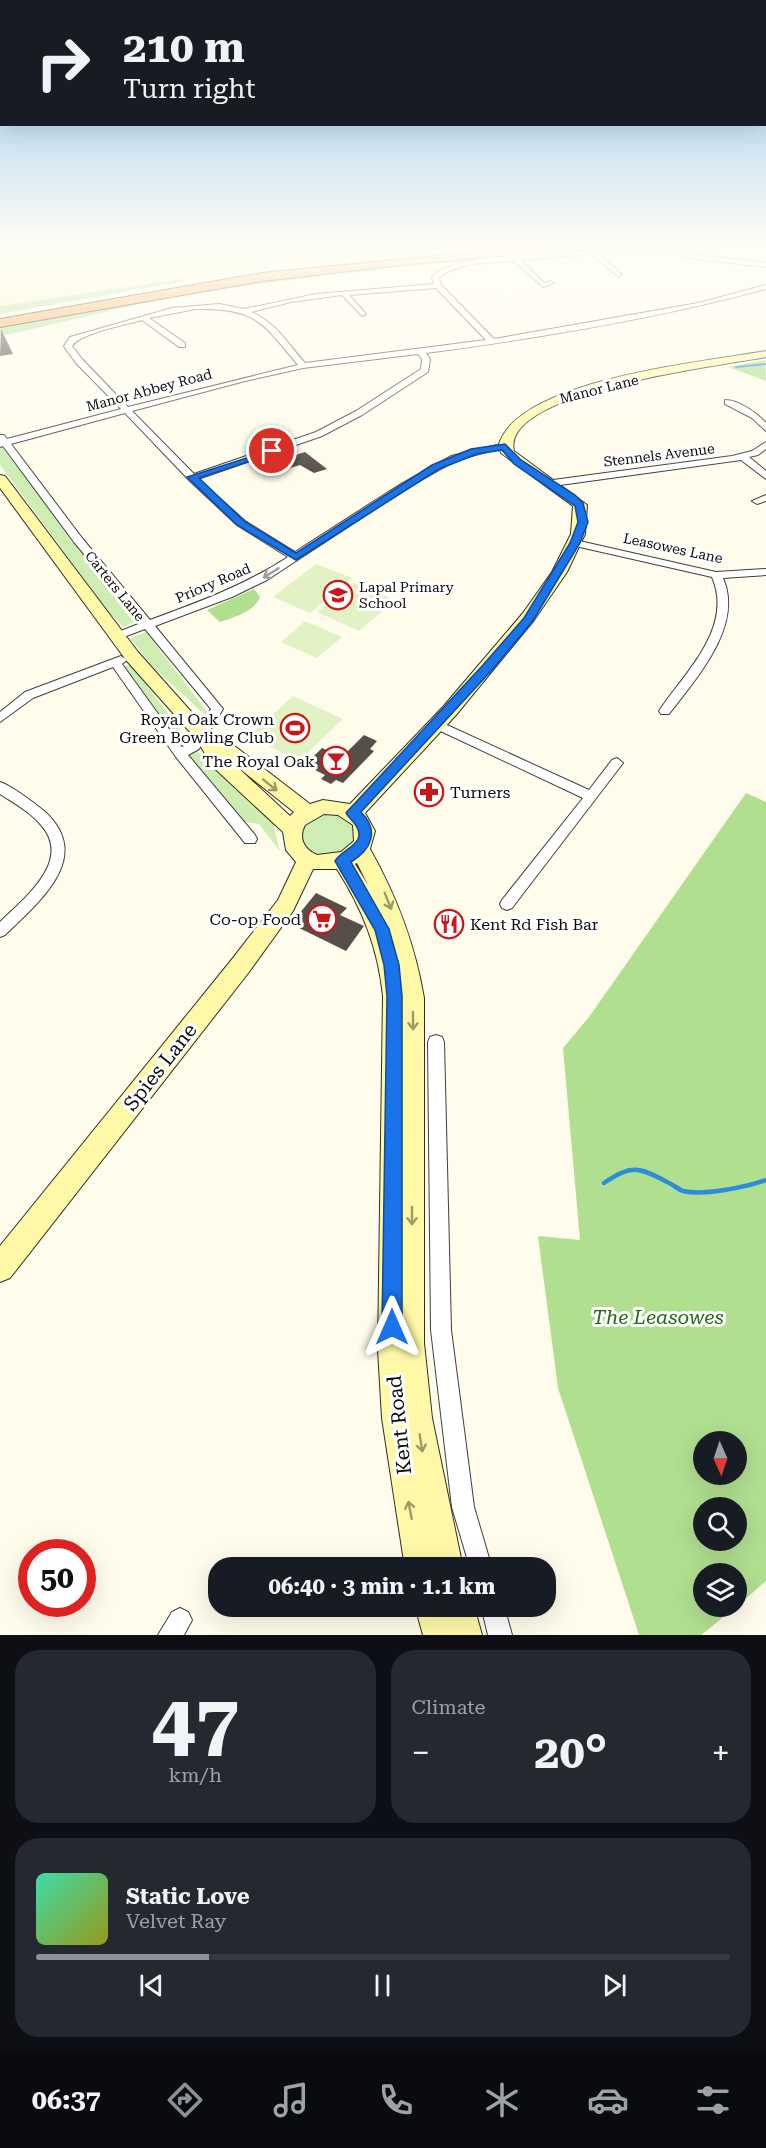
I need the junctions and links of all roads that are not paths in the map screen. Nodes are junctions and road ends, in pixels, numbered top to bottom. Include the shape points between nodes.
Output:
1 (118, 325) edge
2 (154, 325) edge
3 (267, 325) edge
4 (476, 325) edge
5 (585, 325) edge
6 (193, 342) dead end
7 (492, 342) junction
8 (182, 345) junction
9 (172, 348) dead end
10 (421, 352) junction
11 (766, 354) edge
12 (303, 366) junction
13 (728, 402) dead end
14 (127, 410) junction
15 (766, 428) edge
16 (2, 441) edge
17 (766, 445) edge
18 (505, 446) junction
19 (743, 457) junction
20 (766, 476) edge
21 (192, 477) junction
22 (0, 481) edge
23 (553, 483) junction
24 (575, 543) junction
25 (296, 557) junction
26 (766, 572) edge
27 (717, 575) junction
28 (148, 626) junction
29 (117, 636) junction
30 (132, 656) junction
31 (115, 662) junction
32 (665, 711) dead end
33 (0, 718) edge
34 (436, 724) junction
35 (204, 737) junction
36 (180, 754) junction
37 (617, 763) dead end
38 (0, 787) edge
39 (591, 796) junction
40 (307, 812) junction
41 (353, 813) junction
42 (292, 829) junction
43 (251, 833) dead end
44 (351, 855) junction
45 (308, 859) junction
46 (507, 904) dead end
47 (0, 931) edge
48 (436, 1042) dead end
49 (0, 1268) edge
50 (448, 1510) junction
51 (419, 1557) edge
52 (447, 1557) edge
53 (475, 1557) edge
54 (435, 1617) edge
55 (460, 1617) edge
56 (495, 1617) edge
57 (440, 1635) edge
58 (465, 1635) edge
59 (500, 1635) edge

1 - 14 street via 69,342 69,350
2 - 8 street
3 - 12 street
4 - 7 street
5 - 7 street, Manor Abbey Road
6 - 8 street
7 - 10 street, Manor Abbey Road
8 - 9 street
10 - 12 street, Manor Abbey Road
10 - 21 street via 426,359 425,370 359,412 288,446
11 - 18 main road, Manor Lane via 564,397 535,411 513,428
12 - 14 street, Manor Abbey Road
13 - 15 street via 755,416
14 - 16 street, Manor Abbey Road
14 - 21 street
16 - 28 street, Carters Lane
17 - 19 street, Stennels Avenue
18 - 23 main road via 518,462
18 - 25 street, Priory Road via 475,451 436,467
19 - 20 street
19 - 23 street, Stennels Avenue
21 - 25 street via 241,523
22 - 29 main road, Carters Lane
23 - 24 main road via 581,508 583,522
24 - 27 street, Leasowes Lane
24 - 34 main road via 528,619
25 -> 28 street, Priory Road via 228,595
26 - 27 street, Leasowes Lane
27 - 32 street via 723,601 719,632
28 - 29 street, Priory Road
28 - 35 street, Carters Lane via 217,709
29 - 30 main road, Carters Lane
30 - 31 street
30 - 35 main road, Carters Lane
31 - 33 street via 29,695
31 - 36 street
34 - 39 street
34 - 41 main road
35 - 36 street
35 -> 40 main road, Carters Lane via 222,745
35 - 42 main road, Carters Lane via 219,761
36 - 43 street
37 - 39 street
38 - 47 street via 41,817 59,844 56,866 44,887
39 - 46 street
40 - 41 main road via 330,806
40 - 42 main road
41 - 44 main road via 366,830 365,840
42 - 45 main road via 293,846
44 - 45 main road via 321,863
44 -> 50 main road, Kent Road via 385,893 401,933 413,998 410,1343 417,1418
51 -> 44 main road, Kent Road via 397,1418 392,1350 392,965 382,929
45 - 49 main road, Spies Lane via 286,905 248,956
48 - 50 street, Kent Road
50 - 52 main road, Kent Road
50 - 53 street, Kent Road
54 - 57 main road
55 - 58 main road
56 - 59 street

